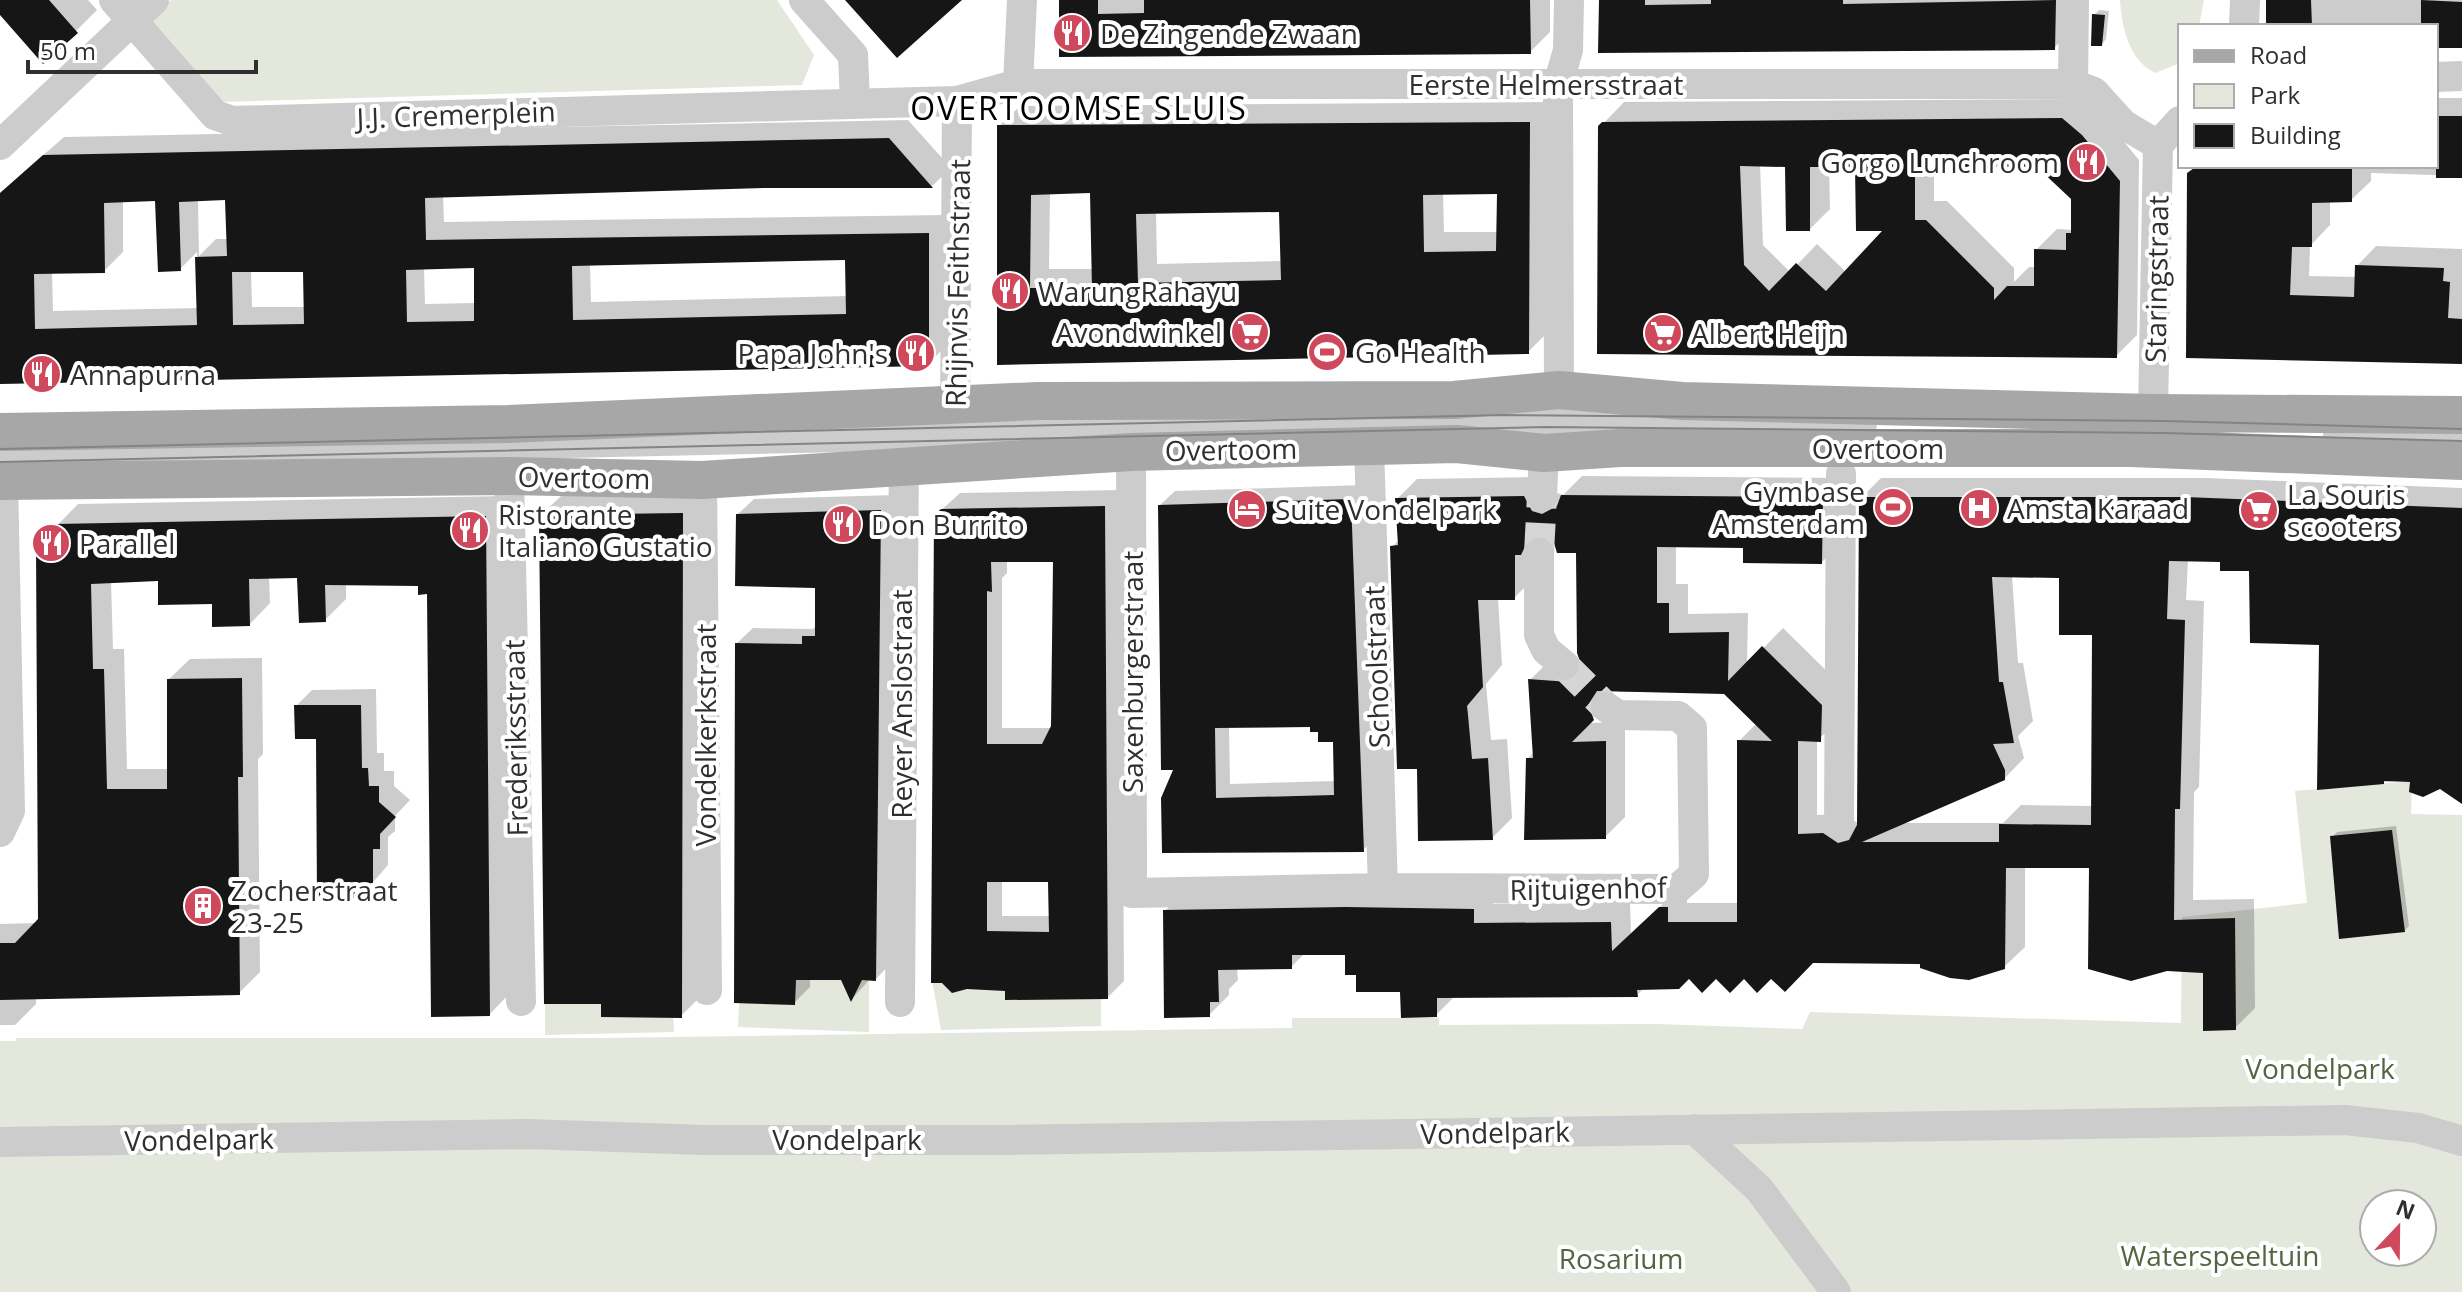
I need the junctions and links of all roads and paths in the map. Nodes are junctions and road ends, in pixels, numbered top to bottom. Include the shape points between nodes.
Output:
1 (154, 0) edge
2 (804, 0) edge
3 (1022, 0) edge
4 (1569, 0) edge
5 (2074, 0) edge
6 (2245, 0) edge
7 (123, 10) edge
8 (2244, 24) edge
9 (2093, 46) dead end
10 (2462, 76) edge
11 (2438, 77) edge
12 (1018, 84) junction
13 (1558, 85) junction
14 (2084, 88) junction
15 (957, 101) junction
16 (855, 102) junction
17 (2178, 123) edge
18 (0, 145) edge
19 (2158, 145) junction
20 (1559, 390) junction
21 (2153, 413) junction
22 (2462, 415) edge
23 (0, 432) edge
24 (955, 434) junction
25 (2462, 435) edge
26 (905, 436) junction
27 (1369, 446) junction
28 (1131, 452) junction
29 (1544, 453) junction
30 (2462, 461) edge
31 (1, 473) edge
32 (1841, 474) dead end
33 (509, 476) junction
34 (702, 480) junction
35 (1542, 496) tunnel mouth
36 (1539, 553) tunnel mouth
37 (1564, 665) tunnel mouth
38 (1606, 707) tunnel mouth
39 (1839, 825) dead end
40 (0, 832) edge
41 (1383, 888) junction
42 (1132, 893) joint
43 (707, 990) dead end
44 (521, 1001) dead end
45 (900, 1002) dead end
46 (1694, 1129) junction
47 (2462, 1141) edge
48 (0, 1142) edge
49 (1836, 1292) edge

1 - 7 street
2 - 16 street via 853,55
3 - 12 street
4 - 13 street via 1568,50
5 - 14 street
6 - 8 street
7 - 16 street, J.J. Cremerplein via 215,115 232,121
7 - 18 street via 108,47
9 - 14 street
10 - 11 street
12 - 13 street, Eerste Helmersstraat
12 - 15 street, J.J. Cremerplein
13 - 14 street, Eerste Helmersstraat
13 - 20 street
14 - 19 street via 2123,124
15 - 16 street, J.J. Cremerplein
15 - 24 street, Rhijnvis Feithstraat
17 - 19 street
19 - 21 street, Staringstraat
20 - 21 main road, Overtoom via 1682,401
20 - 24 main road, Overtoom
21 - 22 main road, Overtoom
23 - 26 main road, Overtoom via 508,424
24 - 25 street, Overtoom via 1590,422
24 - 26 main road, Overtoom
24 - 26 main road, Overtoom
24 - 28 main road, Overtoom
26 - 31 street, Overtoom
26 - 34 main road, Overtoom
26 - 45 street, Reyer Anslostraat
27 - 28 main road, Overtoom
27 - 29 main road, Overtoom via 1457,444
27 - 41 street, Schoolstraat
28 - 42 street, Saxenburgerstraat
29 - 30 main road, Overtoom via 1620,448 2131,448
29 - 35 street
31 - 33 main road, Overtoom
31 - 40 street via 10,811
32 - 39 street
33 - 34 main road, Overtoom
33 - 44 street, Frederiksstraat
34 - 43 street, Vondelkerkstraat
36 - 37 street via 1539,635 1546,650
38 - 41 street, Rijtuigenhof via 1618,715 1678,716 1692,728 1694,874 1677,889
41 - 42 street, Rijtuigenhof
46 - 47 street, Vondelpark via 2345,1120 2418,1128
46 - 48 street, Vondelpark via 1007,1140 528,1134
46 - 49 street via 1759,1189

